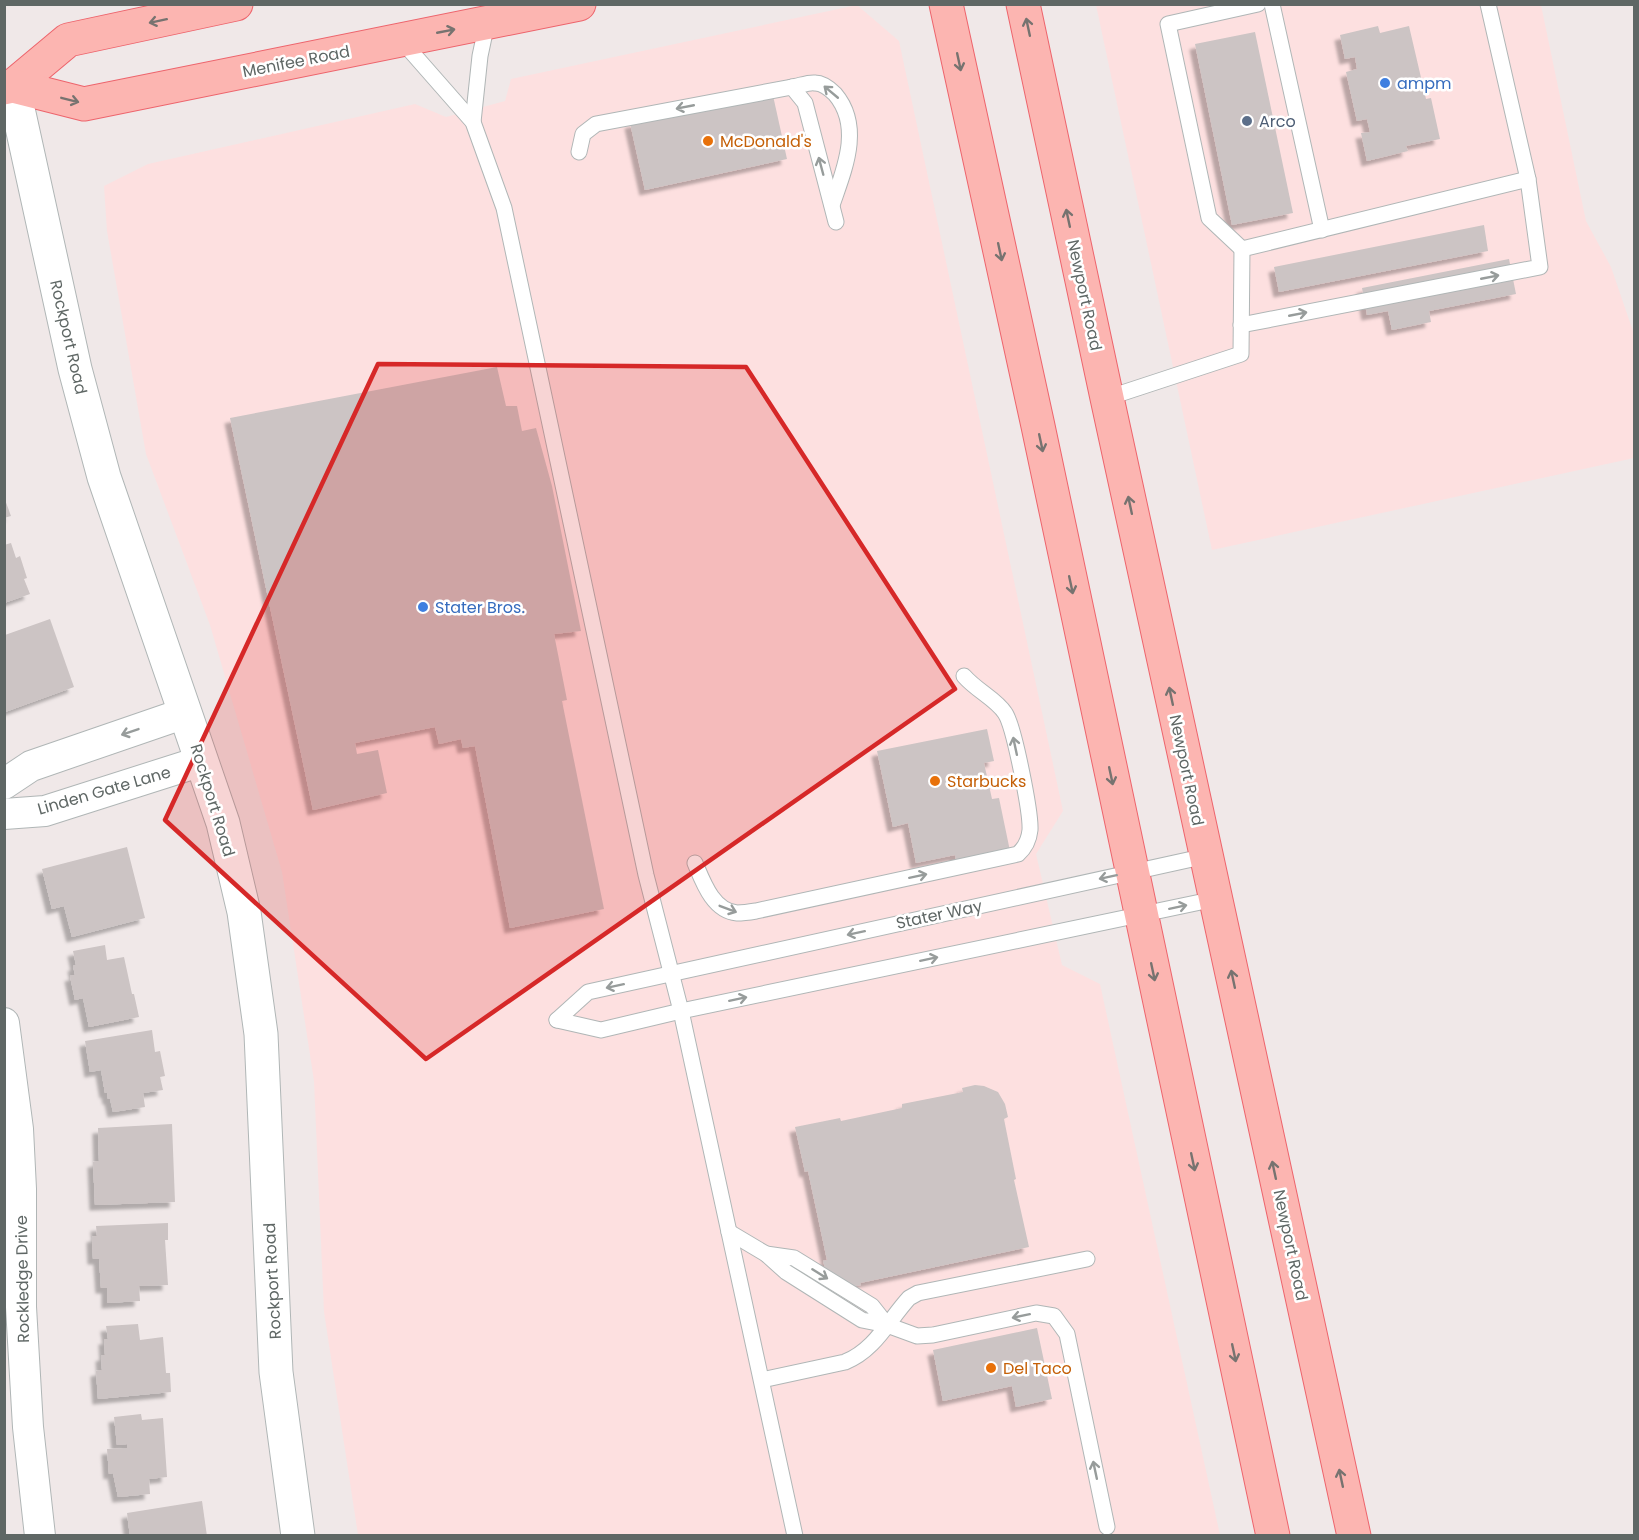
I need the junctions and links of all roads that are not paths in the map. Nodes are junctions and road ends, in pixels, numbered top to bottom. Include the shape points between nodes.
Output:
1 (236, 4) edge
2 (579, 4) edge
3 (946, 4) edge
4 (1023, 4) edge
5 (1258, 4) edge
6 (1272, 4) edge
7 (1488, 4) edge
8 (487, 23) junction
9 (401, 40) junction
10 (9, 87) edge
11 (792, 87) junction
12 (472, 122) junction
13 (579, 152) dead end
14 (1528, 179) junction
15 (832, 205) junction
16 (836, 222) dead end
17 (1322, 230) junction
18 (1242, 249) junction
19 (1241, 325) junction
20 (1107, 398) junction
21 (964, 676) dead end
22 (185, 713) junction
23 (61, 756) junction
24 (202, 761) junction
25 (4, 784) edge
26 (76, 801) junction
27 (4, 814) edge
28 (1206, 856) junction
29 (695, 863) dead end
30 (1132, 872) junction
31 (1215, 899) junction
32 (1141, 915) junction
33 (672, 973) junction
34 (681, 1011) junction
35 (4, 1023) edge
36 (729, 1233) junction
37 (1087, 1259) dead end
38 (888, 1325) junction
39 (762, 1380) junction
40 (1107, 1527) dead end
41 (40, 1536) edge
42 (298, 1536) edge
43 (795, 1536) edge
44 (1273, 1536) edge
45 (1354, 1536) edge

1 -> 10 main road via 68,40
2 - 8 main road, Menifee Road
3 -> 30 main road
20 -> 4 main road, Newport Road
5 - 18 lane via 1168,24 1209,218
6 - 17 lane
7 - 14 lane
9 -> 8 main road, Menifee Road
8 - 12 lane
10 -> 9 main road, Menifee Road via 84,104
9 - 12 lane
10 - 22 street, Rockport Road via 102,467
11 -> 13 lane via 596,124 583,134
15 -> 11 lane via 805,103
15 -> 11 lane via 847,164 850,140 841,101 829,88 815,83
12 - 33 lane via 504,208 646,875
14 - 17 lane
19 -> 14 lane via 1540,267
15 - 16 lane
17 - 18 lane
18 - 19 lane
19 - 20 lane via 1241,354
28 -> 20 main road, Newport Road
29 -> 21 lane via 718,906 736,913 1018,854 1028,843 1030,822 1010,722 999,704
22 -> 23 street
22 - 24 street, Rockport Road
23 - 25 street via 31,766
23 - 26 street
24 - 26 street, Linden Gate Lane
24 - 42 street, Rockport Road via 223,823 244,912 261,1034 276,1372
26 - 27 street, Linden Gate Lane via 45,811
28 - 30 lane, Stater Way
28 - 31 main road, Newport Road
30 - 32 main road
30 -> 33 lane, Stater Way
32 -> 31 lane
45 -> 31 main road, Newport Road
34 -> 32 lane
32 -> 44 main road
33 - 34 lane
33 -> 34 lane, Stater Way via 588,992 557,1020 601,1030
34 - 36 lane
35 - 41 street, Rockledge Drive via 18,1129 21,1307 28,1428
36 -> 38 lane via 862,1320
36 - 39 lane
37 - 38 lane via 918,1293 909,1298
38 - 39 lane via 870,1348 857,1357
40 -> 38 lane via 1067,1334 1054,1316 1036,1313 925,1336
39 - 43 lane

